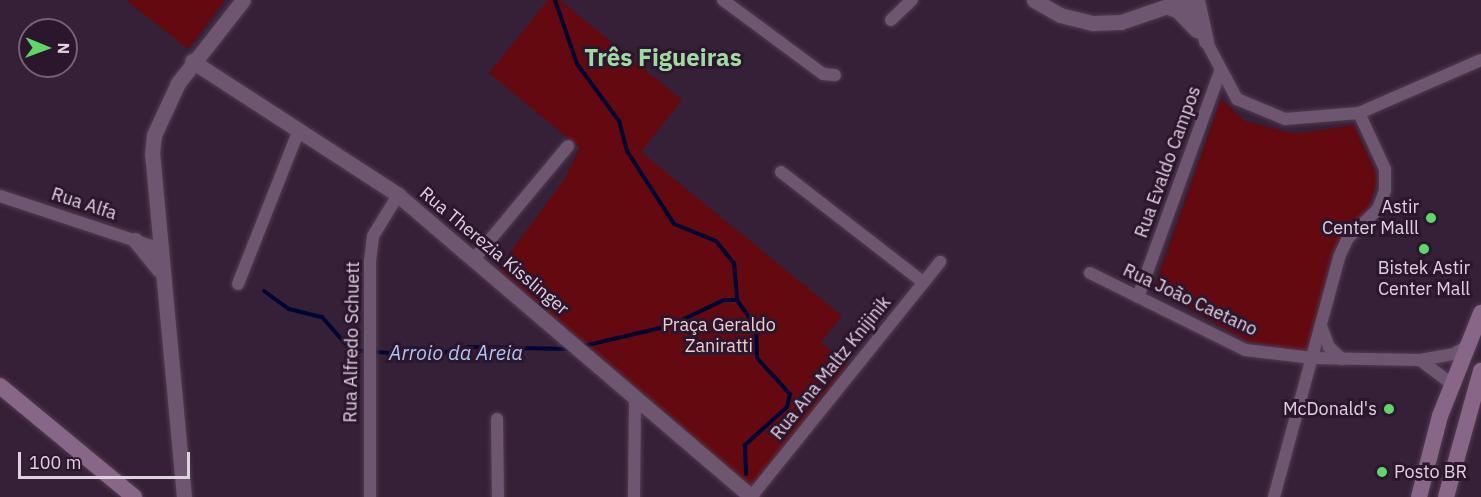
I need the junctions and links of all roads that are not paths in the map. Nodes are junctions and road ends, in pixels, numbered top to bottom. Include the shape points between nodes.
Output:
1 (243, 0) edge
2 (723, 0) edge
3 (912, 0) edge
4 (1034, 0) edge
5 (1197, 0) edge
6 (1182, 1) edge
7 (1163, 7) junction
8 (891, 20) dead end
9 (1206, 41) junction
10 (1481, 60) edge
11 (192, 61) junction
12 (1220, 72) junction
13 (835, 75) dead end
14 (1359, 113) junction
15 (299, 130) junction
16 (568, 146) dead end
17 (781, 172) dead end
18 (398, 195) junction
19 (0, 196) edge
20 (135, 240) junction
21 (158, 248) junction
22 (474, 259) junction
23 (940, 262) dead end
24 (160, 270) junction
25 (1090, 273) dead end
26 (923, 282) junction
27 (238, 284) dead end
28 (1138, 297) junction
29 (1481, 313) edge
30 (1321, 326) junction
31 (1467, 346) junction
32 (1313, 358) junction
33 (1342, 359) junction
34 (1420, 360) junction
35 (1481, 371) edge
36 (1451, 383) junction
37 (0, 386) edge
38 (634, 397) junction
39 (497, 419) dead end
40 (134, 497) edge
41 (184, 497) edge
42 (370, 497) edge
43 (498, 497) edge
44 (634, 497) edge
45 (751, 497) edge
46 (1274, 497) edge
47 (1419, 497) edge
48 (1446, 497) edge

1 - 11 street
2 - 13 street via 823,74
3 - 8 street
4 - 7 street via 1060,15 1093,23 1121,22
5 - 9 street
6 - 7 street
6 - 9 street
7 - 9 street via 1177,12
9 - 12 street
10 - 14 street
11 - 15 street, Rua Therezia Kisslinger
11 - 21 street via 154,135 151,175
12 - 14 street via 1237,99 1262,113 1307,121
12 - 28 street, Rua Evaldo Campos
14 - 30 street via 1385,169 1385,191 1378,209 1343,246
15 - 18 street, Rua Therezia Kisslinger
15 - 27 street
16 - 22 street
17 - 26 street
18 - 22 street, Rua Therezia Kisslinger
18 - 42 street, Rua Alfredo Schuett via 373,236 370,261
19 - 20 street, Rua Alfa
20 - 21 street, Rua Alfa
20 - 24 street
21 - 24 street
22 - 38 street, Rua Therezia Kisslinger
23 - 26 street, Rua Ana Maltz Knijinik
24 - 41 street
25 - 28 street, Rua João Caetano
26 - 45 street, Rua Ana Maltz Knijinik
28 - 32 street, Rua João Caetano via 1245,350
29 - 31 main road
30 - 32 street
30 - 33 street via 1329,346
31 - 34 street, Rua João Caetano via 1454,354
31 - 36 main road
32 - 33 street, Rua João Caetano
32 - 46 street
33 - 34 street, Rua João Caetano
34 - 36 street
35 - 48 main road
36 - 47 main road
37 - 40 main road
38 - 44 street
38 - 45 street, Rua Therezia Kisslinger
39 - 43 street

